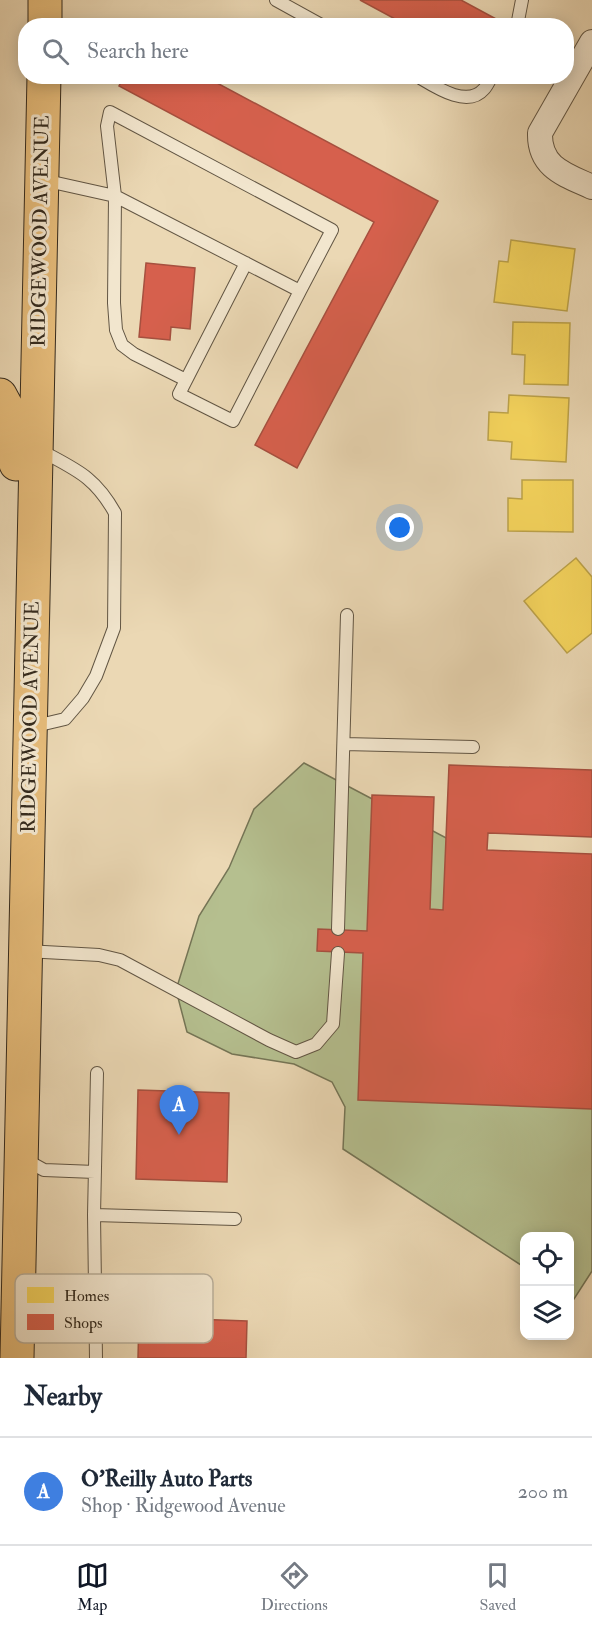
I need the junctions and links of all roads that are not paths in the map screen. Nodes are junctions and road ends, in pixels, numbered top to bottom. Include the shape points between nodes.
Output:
1 (45, 0) edge
2 (276, 0) edge
3 (522, 0) edge
4 (45, 18) edge
5 (309, 18) edge
6 (519, 18) edge
7 (592, 42) edge
8 (574, 74) edge
9 (44, 84) edge
10 (431, 84) edge
11 (487, 84) edge
12 (568, 84) edge
13 (42, 180) junction
14 (592, 187) edge
15 (115, 196) junction
16 (246, 263) junction
17 (300, 291) junction
18 (186, 380) junction
19 (0, 395) edge
20 (36, 447) junction
21 (347, 615) dead end
22 (29, 727) junction
23 (344, 744) junction
24 (473, 747) dead end
25 (28, 771) junction
26 (338, 928) dead end
27 (24, 951) junction
28 (338, 953) dead end
29 (97, 1073) dead end
30 (10, 1152) edge
31 (95, 1172) junction
32 (94, 1215) junction
33 (235, 1219) dead end
34 (0, 1244) edge
35 (17, 1274) edge
36 (95, 1274) edge
37 (15, 1282) edge
38 (17, 1343) edge
39 (96, 1343) edge
40 (17, 1358) edge
41 (96, 1358) edge

1 - 4 main road
2 - 5 lane
3 - 6 lane
7 - 8 street
9 - 13 main road, RIDGEWOOD AVENUE
10 - 11 lane via 452,96 475,96
12 - 14 street via 540,133 540,144 545,158 557,170
13 - 15 lane
13 - 20 main road, RIDGEWOOD AVENUE
15 - 16 lane
15 - 17 lane via 107,126 110,112 332,230
15 - 18 lane via 116,330 122,345 134,354
16 - 17 lane
16 - 18 lane
17 - 18 lane via 233,422 179,394
19 - 25 main road via 13,417 17,441 11,736
20 - 22 main road, RIDGEWOOD AVENUE
20 - 22 lane via 87,476 115,513 114,628 96,676 65,719
21 - 23 lane
22 - 25 main road, RIDGEWOOD AVENUE
23 - 24 lane
23 - 26 lane
25 - 27 main road, RIDGEWOOD AVENUE
27 - 28 lane via 99,955 120,960 296,1052 316,1044 333,1024
27 - 30 main road, RIDGEWOOD AVENUE
29 - 31 lane
30 - 31 lane via 44,1170
30 - 35 main road, RIDGEWOOD AVENUE
31 - 32 lane
32 - 33 lane
32 - 36 lane
34 - 37 main road
38 - 40 main road, RIDGEWOOD AVENUE
39 - 41 lane

